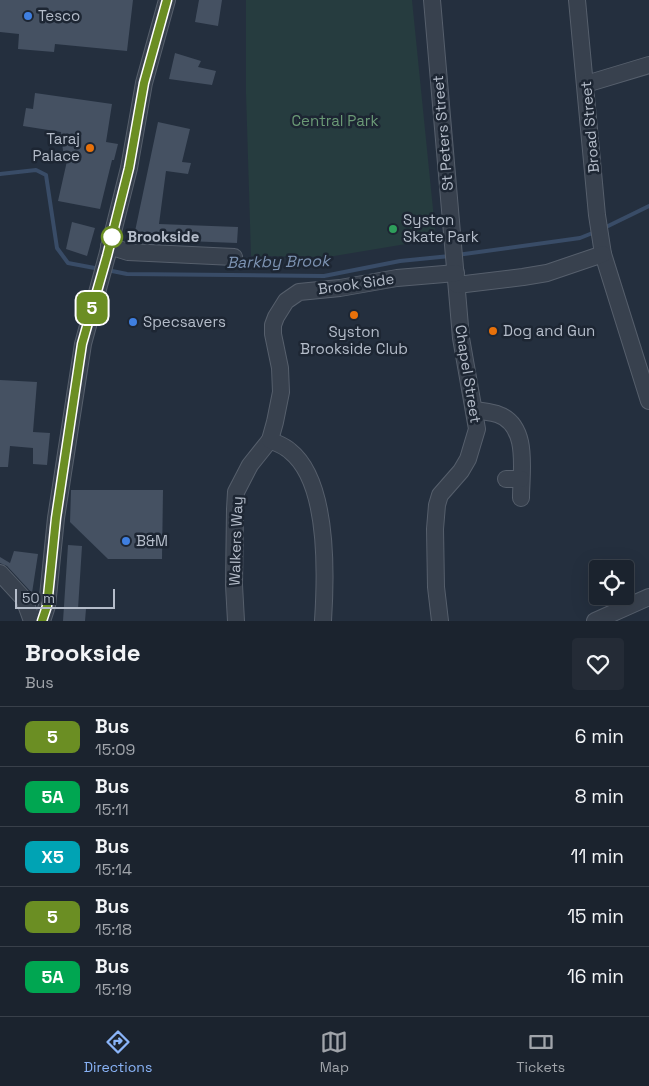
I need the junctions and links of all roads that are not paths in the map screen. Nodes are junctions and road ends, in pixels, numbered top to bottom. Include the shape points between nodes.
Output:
1 (167, 0) edge
2 (432, 0) edge
3 (578, 0) edge
4 (649, 65) edge
5 (586, 84) junction
6 (108, 251) junction
7 (603, 254) junction
8 (234, 257) dead end
9 (456, 275) junction
10 (649, 402) edge
11 (474, 410) junction
12 (270, 440) junction
13 (521, 498) dead end
14 (0, 573) edge
15 (649, 597) edge
16 (32, 621) edge
17 (42, 621) edge
18 (236, 621) edge
19 (323, 621) edge
20 (440, 621) edge
21 (595, 621) edge

1 - 6 street via 144,83 129,168
2 - 9 street, St Peters Street
3 - 5 street, Broad Street
4 - 5 street
5 - 7 street, Broad Street
6 - 8 street
6 - 17 street via 82,344 56,518 47,606
7 - 9 street, Brook Side via 523,278
7 - 10 street, Broad Street
9 - 11 street, Chapel Street via 461,338
9 - 12 street, Brook Side via 397,278 299,292 286,301 273,325 281,392
11 - 13 street via 497,414 513,424 528,450 513,479
11 - 20 street, Chapel Street via 477,429 468,459 440,495 437,505 436,587
12 - 18 street, Walkers Way via 250,465 236,492
12 - 19 street via 290,451 313,484 323,545
14 - 16 street via 24,599
15 - 21 street

